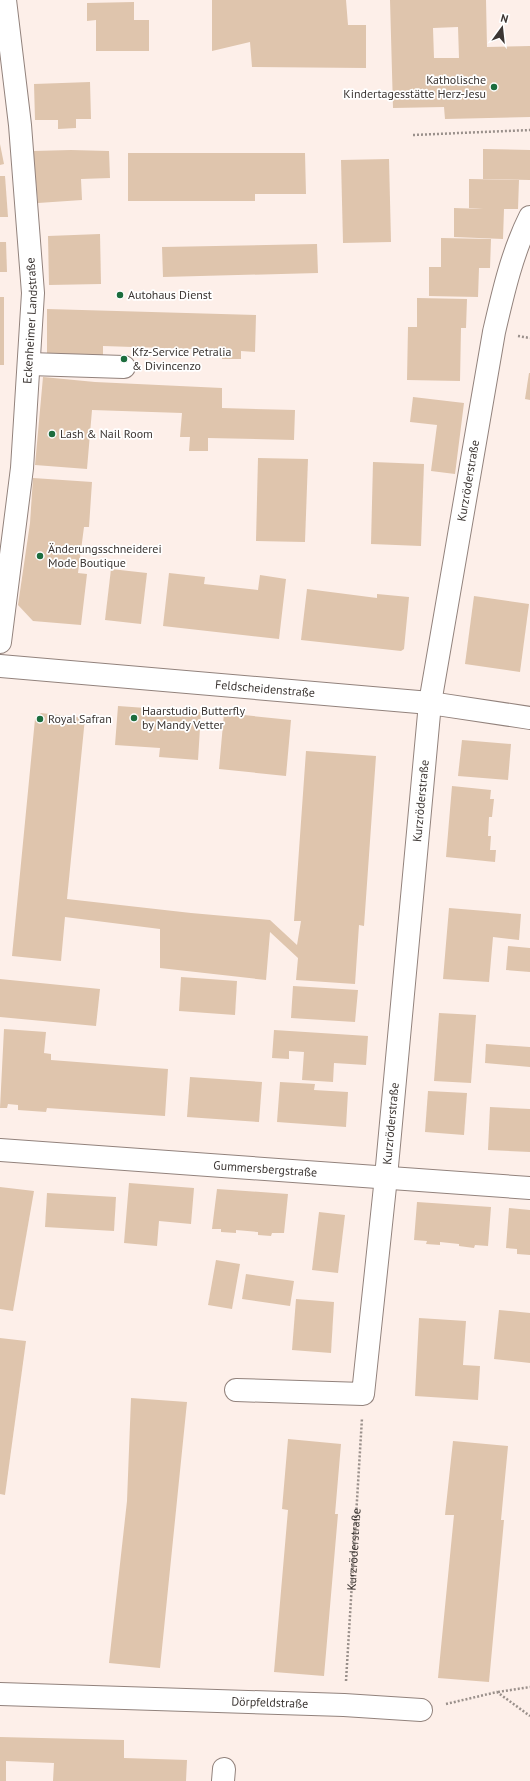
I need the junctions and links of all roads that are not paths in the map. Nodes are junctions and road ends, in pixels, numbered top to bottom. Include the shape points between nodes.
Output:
1 (5, 0) edge
2 (530, 217) edge
3 (29, 364) junction
4 (124, 367) dead end
5 (0, 642) edge
6 (0, 666) edge
7 (430, 703) junction
8 (530, 718) edge
9 (0, 1150) edge
10 (386, 1178) junction
11 (530, 1188) edge
12 (236, 1390) dead end
13 (0, 1694) edge
14 (421, 1710) road end

1 - 3 street, Eckenheimer Landstraße via 20,125 33,293
2 - 7 street, Kurzröderstraße via 516,249 494,332
3 - 4 street
3 - 5 street, Eckenheimer Landstraße via 22,468
6 - 7 street, Feldscheidenstraße
7 - 8 street, Feldscheidenstraße
7 - 10 street, Kurzröderstraße
9 - 10 street, Gummersbergstraße
10 - 11 street, Gummersbergstraße
10 - 12 street, Kurzröderstraße via 363,1394
13 - 14 street, Dörpfeldstraße via 344,1704

